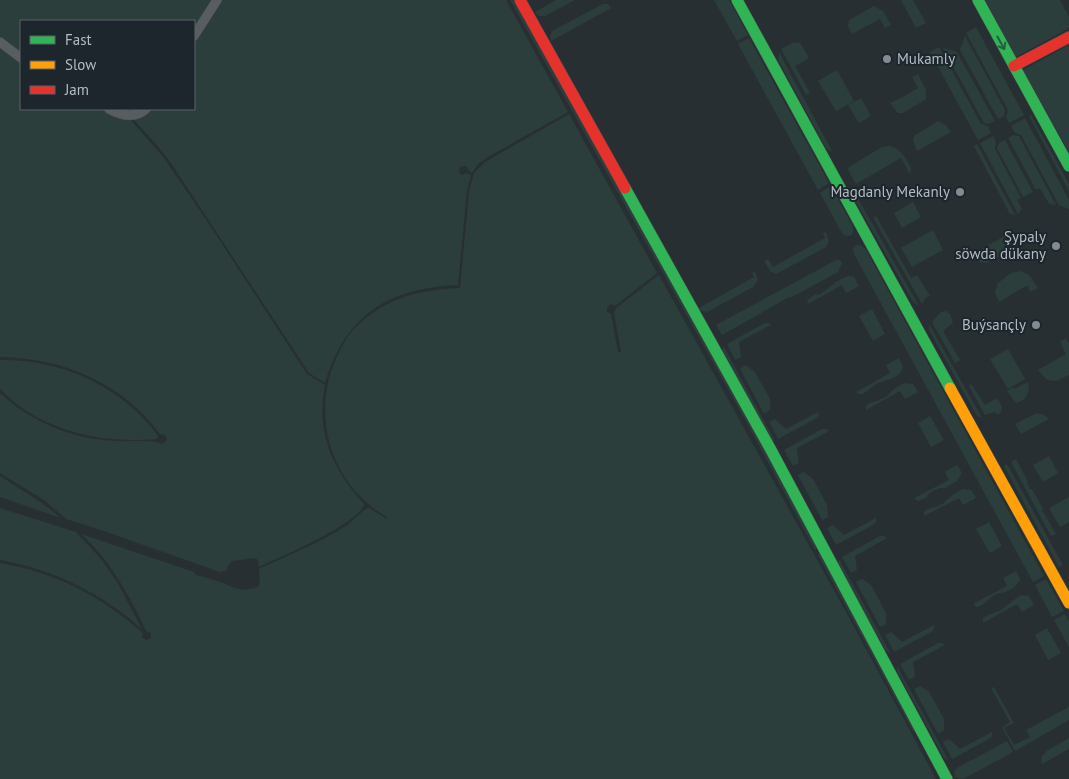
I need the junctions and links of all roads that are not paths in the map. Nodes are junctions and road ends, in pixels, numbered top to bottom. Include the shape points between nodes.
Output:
1 (217, 0) edge
2 (520, 0) edge
3 (737, 0) edge
4 (978, 0) edge
5 (195, 34) edge
6 (1069, 37) edge
7 (0, 42) edge
8 (20, 57) edge
9 (1014, 66) junction
10 (111, 110) edge
11 (145, 110) edge
12 (1069, 166) edge
13 (1066, 591) edge
14 (1069, 603) edge
15 (948, 779) edge

1 - 5 street
2 - 15 street via 771,450
3 - 13 street
4 -> 9 street
6 - 9 street
7 - 8 street
9 - 12 street
10 - 11 street via 132,116
13 - 14 street

